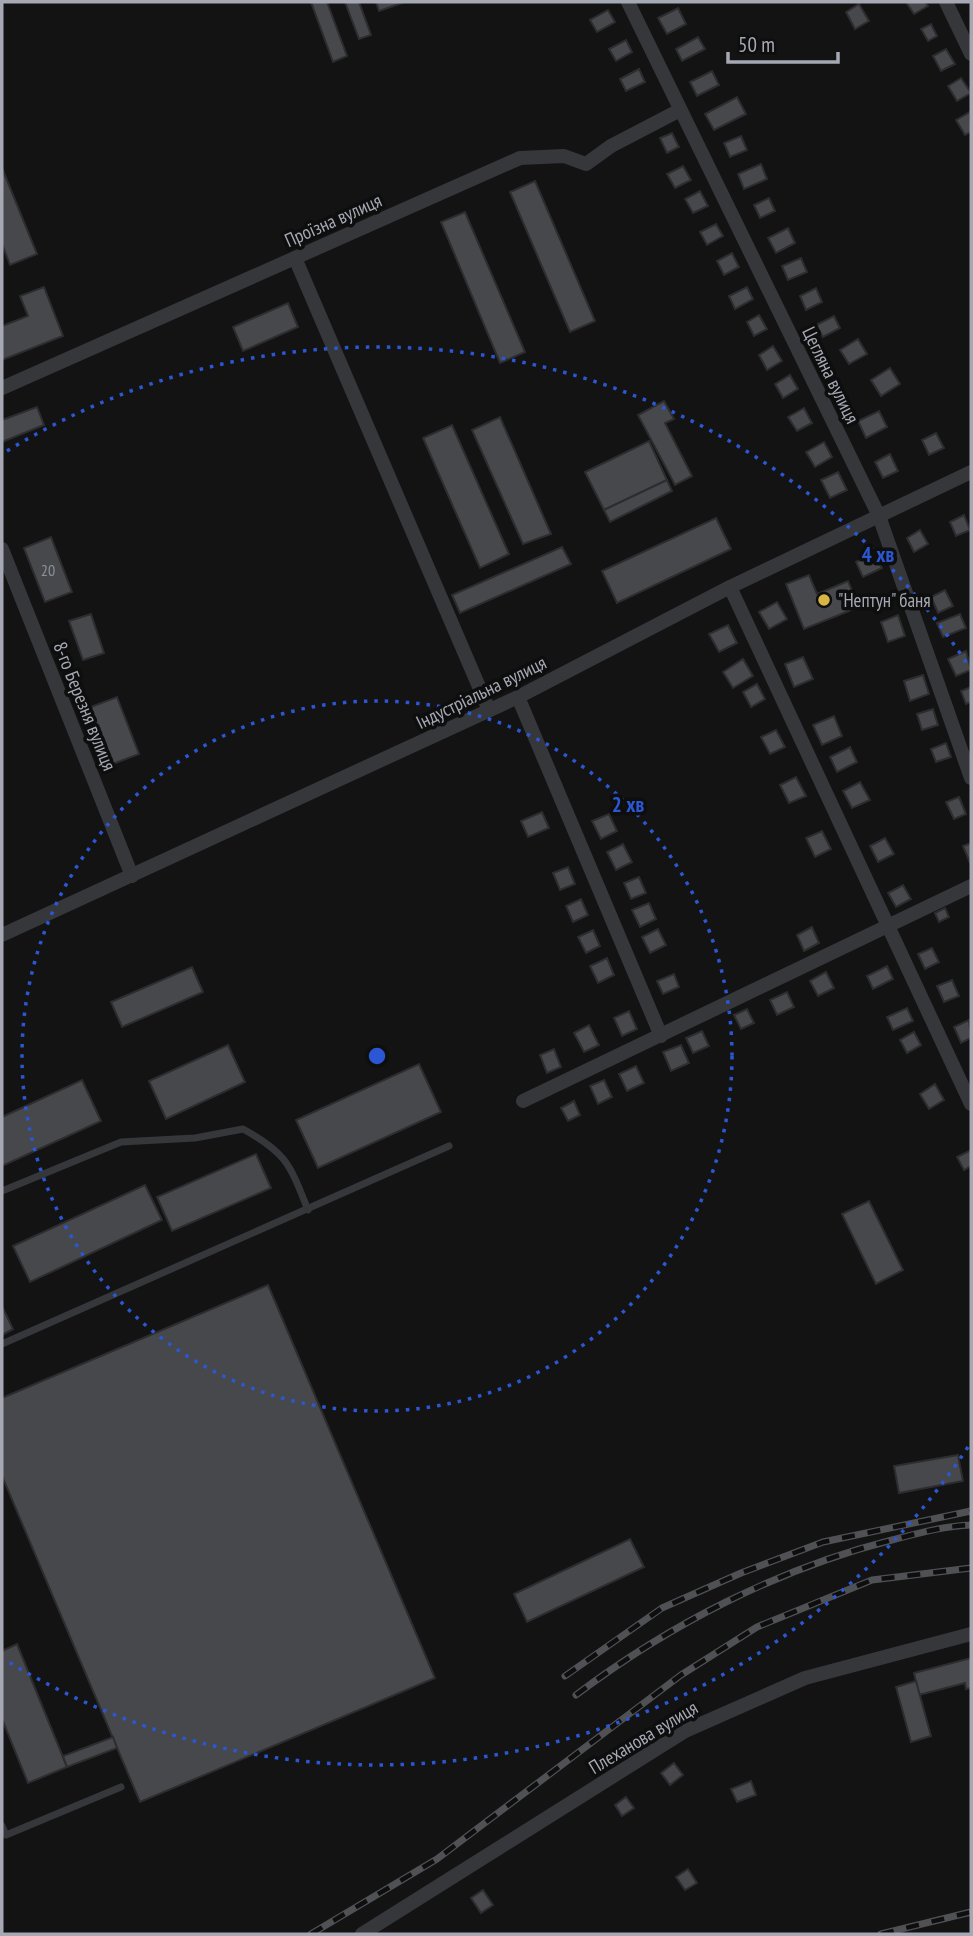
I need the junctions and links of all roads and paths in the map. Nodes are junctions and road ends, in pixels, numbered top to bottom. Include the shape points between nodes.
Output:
1 (628, 2) edge
2 (946, 2) edge
3 (971, 54) edge
4 (680, 110) junction
5 (295, 258) junction
6 (2, 388) edge
7 (971, 472) edge
8 (879, 516) junction
9 (2, 549) edge
10 (730, 587) junction
11 (518, 697) junction
12 (489, 710) junction
13 (971, 778) edge
14 (132, 876) junction
15 (971, 886) edge
16 (887, 924) junction
17 (2, 934) edge
18 (661, 1036) junction
19 (523, 1101) dead end
20 (971, 1104) edge
21 (449, 1146) dead end
22 (2, 1191) edge
23 (308, 1210) junction
24 (2, 1344) edge
25 (971, 1634) edge
26 (121, 1787) dead end
27 (2, 1826) edge
28 (362, 1934) edge

1 - 4 street, Цегляна вулиця
2 - 3 street
4 - 5 street, Проїзна вулиця via 586,164 564,156 520,158
4 - 8 street, Цегляна вулиця
5 - 6 street, Проїзна вулиця
5 - 12 street
7 - 8 street, Індустріальна вулиця
8 - 10 street, Індустріальна вулиця
8 - 13 street, Цегляна вулиця
9 - 14 street, 8-го Березня вулиця
10 - 11 street, Індустріальна вулиця
10 - 16 street
11 - 12 street, Індустріальна вулиця
11 - 18 street
12 - 14 street, Індустріальна вулиця
14 - 17 street, Індустріальна вулиця
15 - 16 street
16 - 18 street
16 - 20 street
18 - 19 street
21 - 23 lane
22 - 23 lane via 121,1142 195,1138 243,1129 272,1145 289,1164
23 - 24 lane
25 - 28 street, Плеханова вулиця via 805,1678 685,1731
26 - 27 lane via 6,1835

